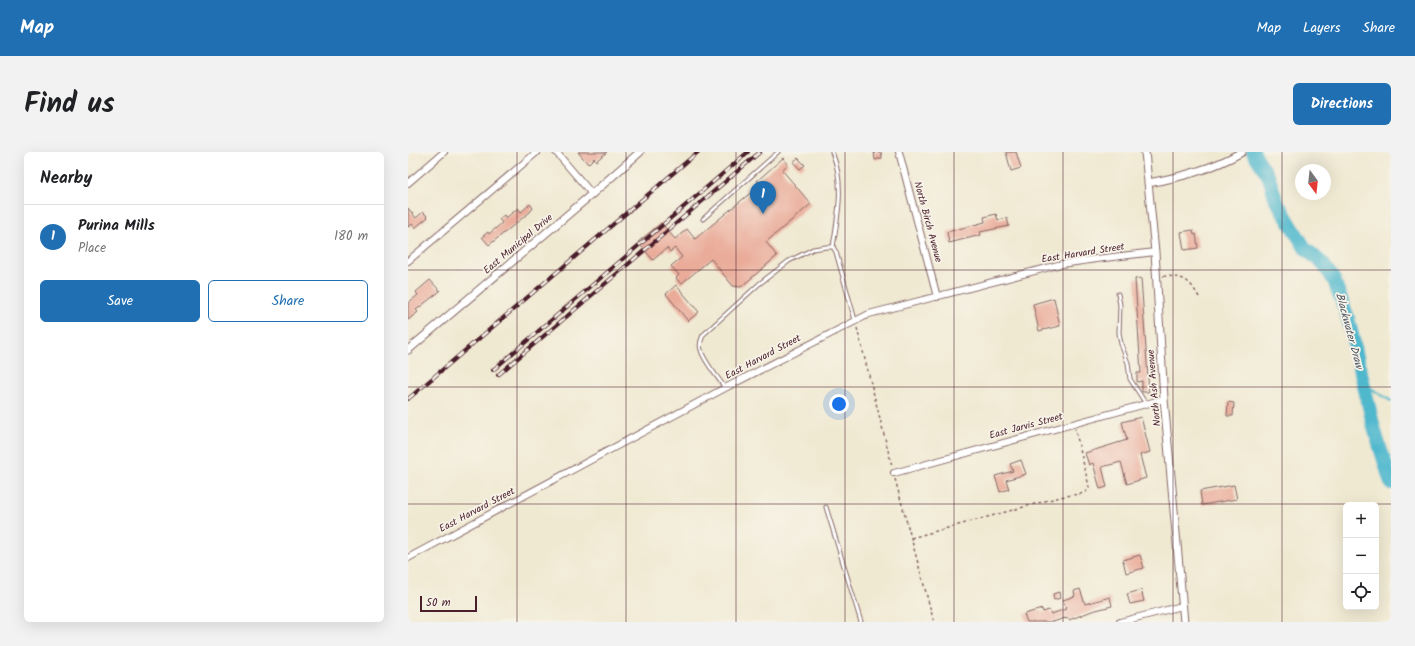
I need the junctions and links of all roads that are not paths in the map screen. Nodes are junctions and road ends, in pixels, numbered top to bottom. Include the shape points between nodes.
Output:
1 (444, 152) edge
2 (537, 152) edge
3 (556, 152) edge
4 (640, 152) edge
5 (778, 152) edge
6 (832, 152) edge
7 (899, 152) edge
8 (1145, 152) edge
9 (1242, 152) edge
10 (408, 183) edge
11 (1148, 183) junction
12 (592, 194) junction
13 (703, 219) dead end
14 (833, 247) junction
15 (1155, 252) junction
16 (408, 261) edge
17 (1118, 294) dead end
18 (937, 297) junction
19 (855, 320) junction
20 (408, 350) edge
21 (725, 388) junction
22 (1164, 399) junction
23 (1146, 404) junction
24 (894, 473) dead end
25 (826, 507) dead end
26 (408, 558) edge
27 (1182, 606) junction
28 (861, 622) edge
29 (1120, 622) edge
30 (1184, 622) edge

1 - 10 street
2 - 16 street
3 - 12 street
4 - 12 street, East Municipal Drive
5 - 13 lane
6 - 14 lane via 838,168 840,185
7 - 18 street, North Birch Avenue
8 - 11 street, North Ash Avenue
9 - 11 street via 1203,170 1178,178
11 - 15 street, North Ash Avenue
12 - 20 street, East Municipal Drive
14 - 19 lane
14 - 21 lane via 813,249 789,261 759,284 703,335 700,349
15 - 18 street, East Harvard Street via 1062,264
15 - 22 street, North Ash Avenue
17 - 23 lane via 1121,344 1128,363 1130,379
18 - 19 street, East Harvard Street
19 - 21 street, East Harvard Street
21 - 26 street, East Harvard Street
22 - 23 street, East Jarvis Street
22 - 27 street, North Ash Avenue
23 - 24 street, East Jarvis Street
25 - 28 lane
27 - 29 street
27 - 30 street, North Ash Avenue

